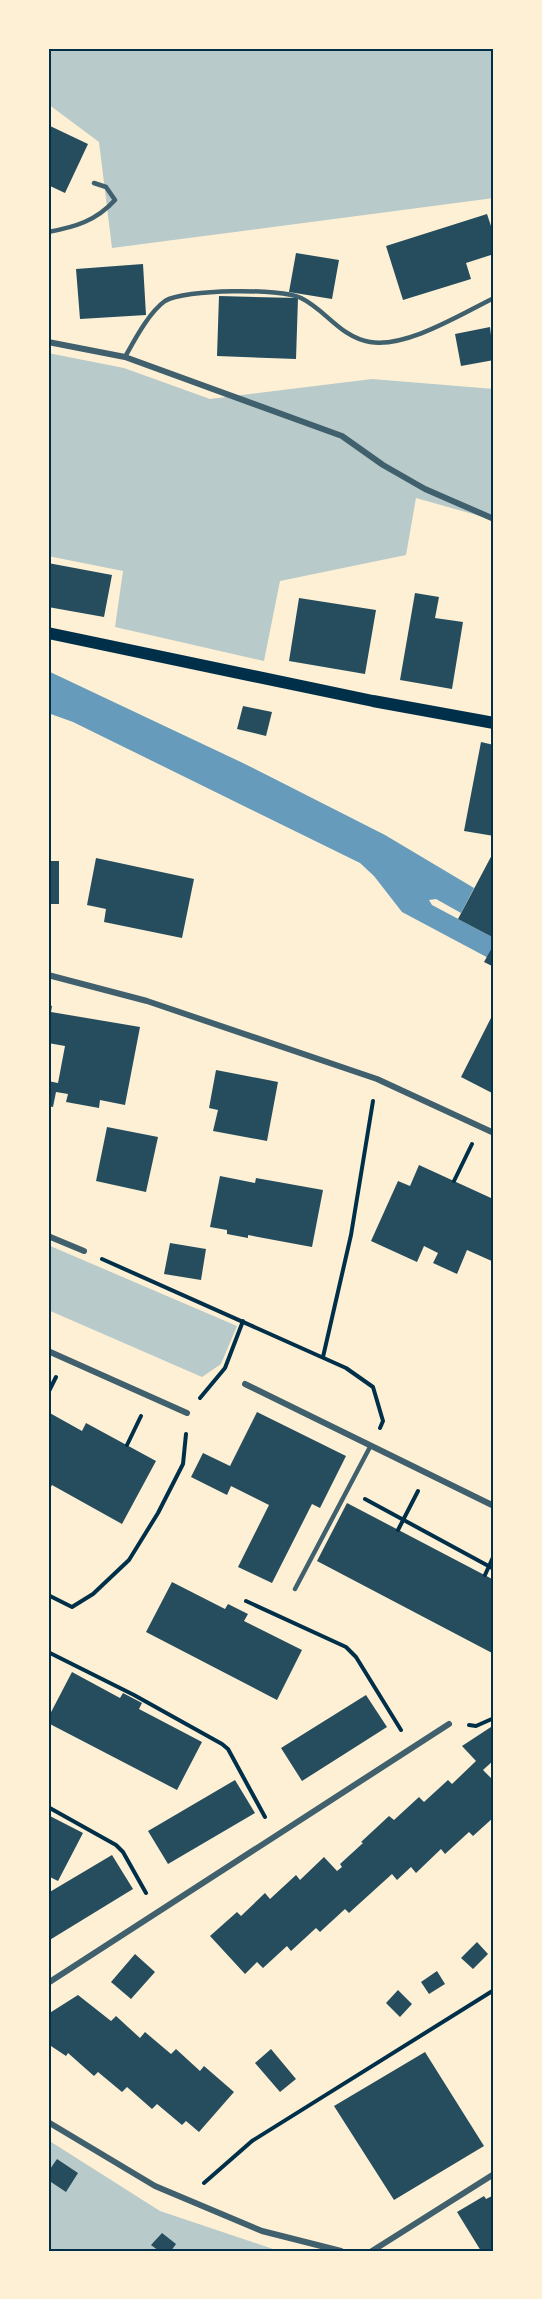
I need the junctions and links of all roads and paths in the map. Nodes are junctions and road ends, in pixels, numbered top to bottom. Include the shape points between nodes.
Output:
1 (94, 183) dead end
2 (48, 232) edge
3 (494, 298) edge
4 (48, 342) edge
5 (125, 357) junction
6 (494, 519) edge
7 (48, 633) edge
8 (494, 723) edge
9 (48, 975) edge
10 (377, 1079) junction
11 (481, 1126) junction
12 (494, 1133) edge
13 (454, 1181) dead end
14 (48, 1236) edge
15 (84, 1251) joint
16 (243, 1321) junction
17 (48, 1351) edge
18 (323, 1357) junction
19 (245, 1384) dead end
20 (151, 1398) junction
21 (187, 1413) junction
22 (127, 1445) dead end
23 (370, 1447) junction
24 (426, 1474) junction
25 (348, 1490) junction
26 (494, 1506) edge
27 (404, 1520) junction
28 (398, 1530) dead end
29 (494, 1556) edge
30 (489, 1566) junction
31 (494, 1569) edge
32 (485, 1575) dead end
33 (295, 1589) dead end
34 (48, 1596) edge
35 (246, 1601) dead end
36 (48, 1652) edge
37 (449, 1724) dead end
38 (412, 1748) junction
39 (48, 1807) edge
40 (275, 1836) junction
41 (157, 1912) junction
42 (48, 1983) edge
43 (494, 1990) edge
44 (48, 2122) edge
45 (494, 2174) edge
46 (185, 2199) junction
47 (341, 2251) edge
48 (372, 2251) edge

1 - 2 lane via 106,187 115,200 101,215 74,227
3 - 5 lane via 398,341 369,342 339,329 301,298 244,291 201,293 165,301 142,328
4 - 5 street
5 - 6 street via 342,436 425,489
7 - 8 main road
9 - 10 street via 147,1001
10 - 11 street
10 - 18 path via 351,1235
11 - 12 street
11 - 13 path
14 - 15 street
15 - 16 path
16 - 18 path
16 - 21 path via 225,1368
17 - 20 street
18 - 23 path via 373,1387 383,1421
19 - 23 street
20 - 21 street
20 - 22 path
21 - 34 path via 183,1464 129,1560 93,1594 72,1607
23 - 24 street
23 - 25 lane
24 - 26 street
24 - 27 path
25 - 27 path
25 - 33 lane
27 - 28 path
27 - 30 path
29 - 30 path
30 - 31 path
30 - 32 path
35 - 38 path via 346,1647
36 - 40 path via 222,1744
37 - 38 street
38 - 40 street
39 - 41 path via 123,1852
40 - 41 street
41 - 42 street
43 - 46 path via 252,2141
44 - 46 street
45 - 48 street
46 - 47 street via 262,2231

